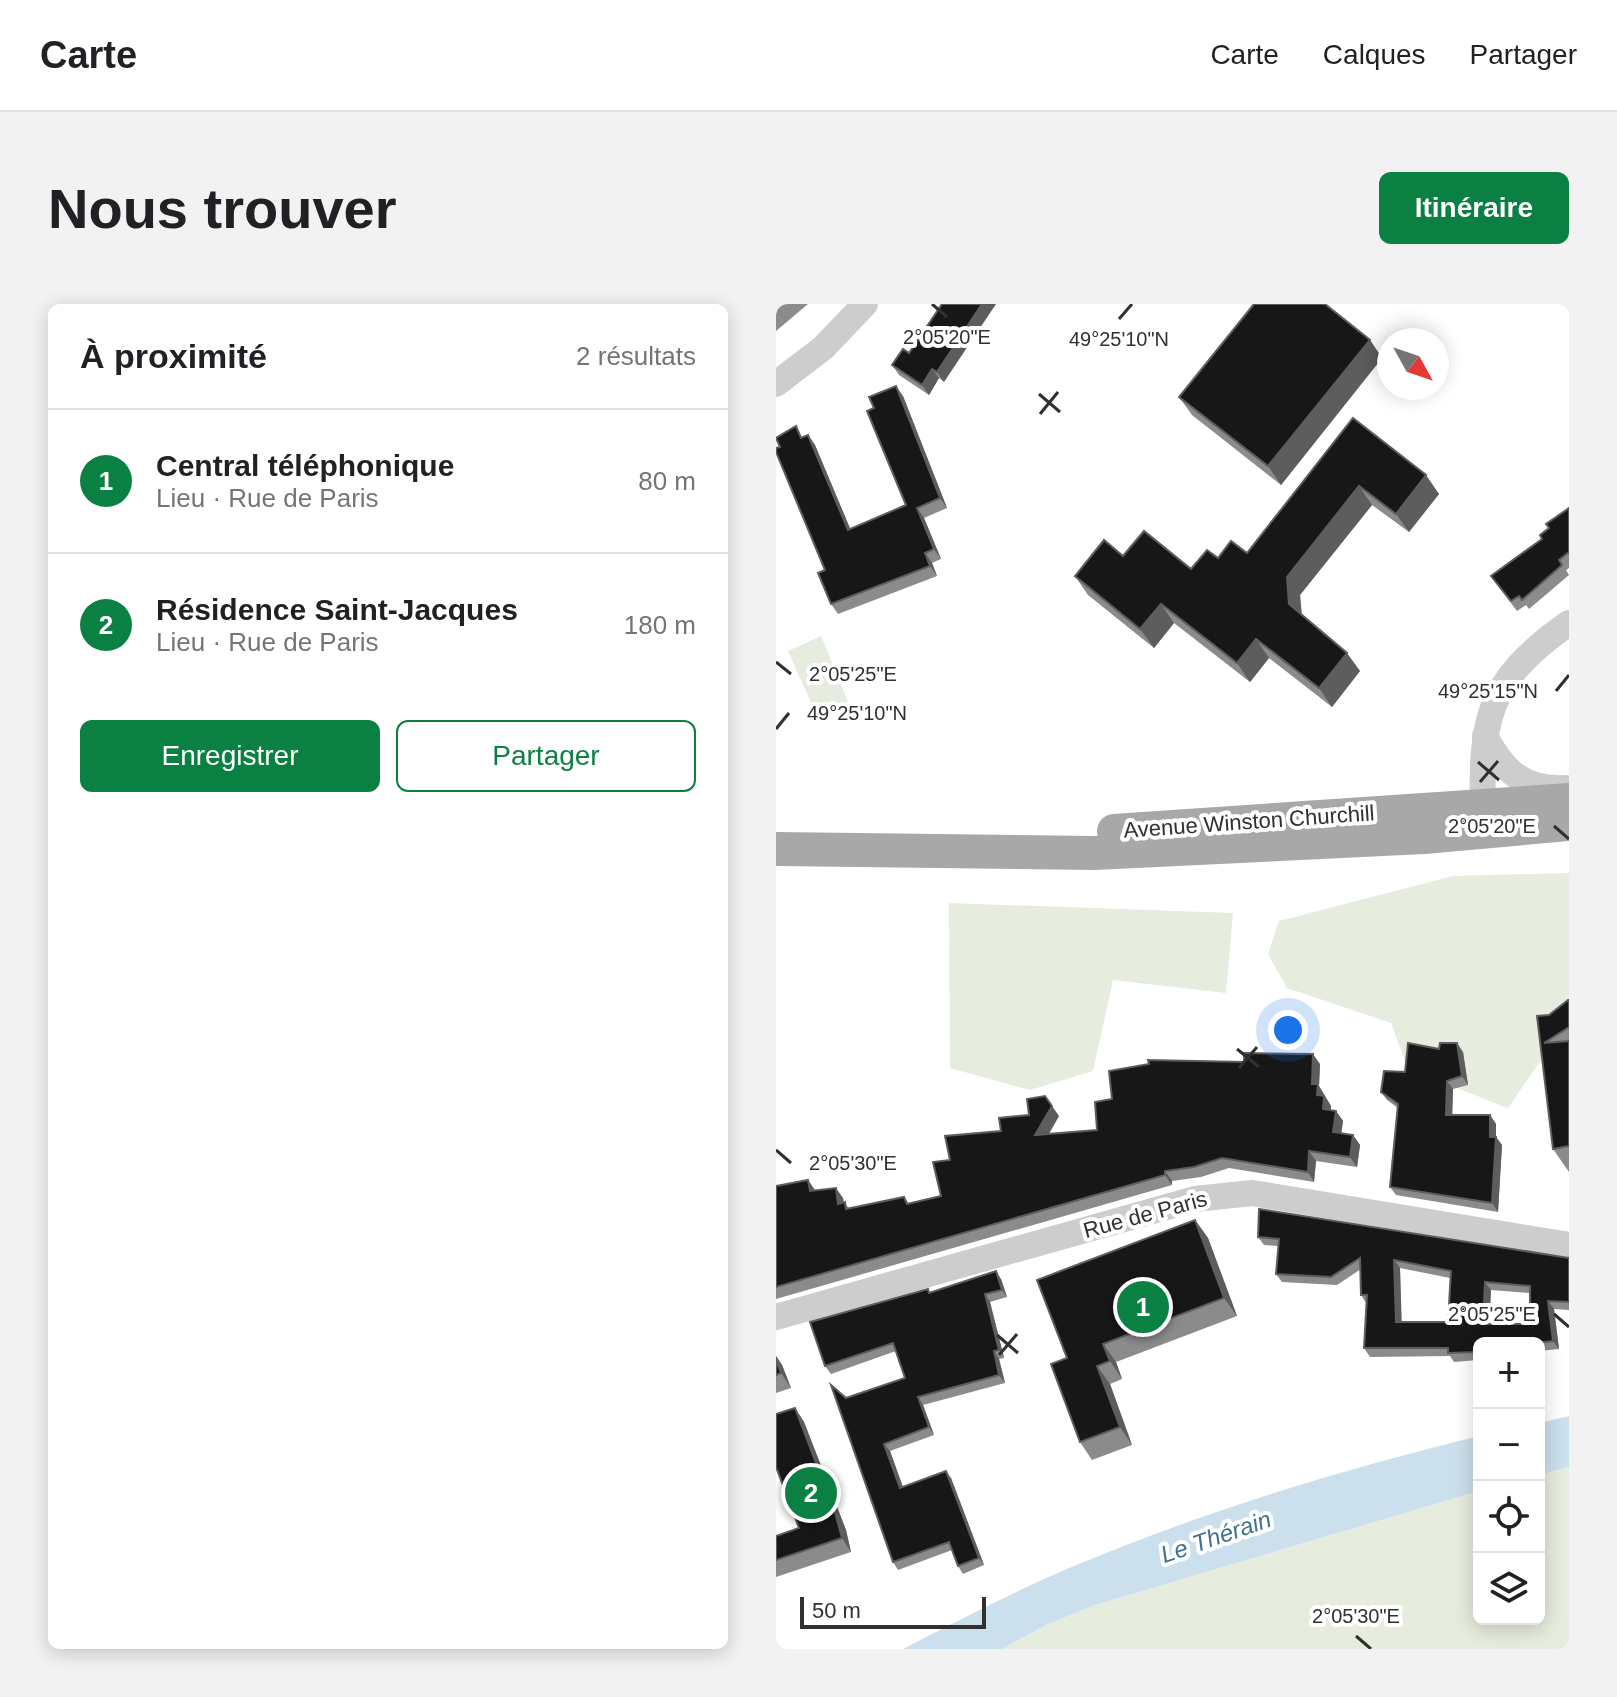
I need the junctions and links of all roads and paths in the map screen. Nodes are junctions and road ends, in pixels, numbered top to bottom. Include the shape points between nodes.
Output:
1 (865, 304) edge
2 (776, 384) edge
3 (1569, 623) edge
4 (1485, 736) junction
5 (1569, 788) edge
6 (1569, 800) edge
7 (1483, 818) junction
8 (1569, 824) edge
9 (776, 849) edge
10 (1569, 1245) edge
11 (776, 1317) edge

1 - 2 street via 823,348
3 - 4 street via 1512,670 1496,695
4 - 5 street via 1515,778 1536,787
4 - 7 street
6 - 7 main road, Avenue Winston Churchill
7 - 8 main road, Avenue Winston Churchill
7 - 9 main road, Avenue Winston Churchill via 1144,828 929,849
10 - 11 street, Rue de Paris via 1252,1193 1224,1194

